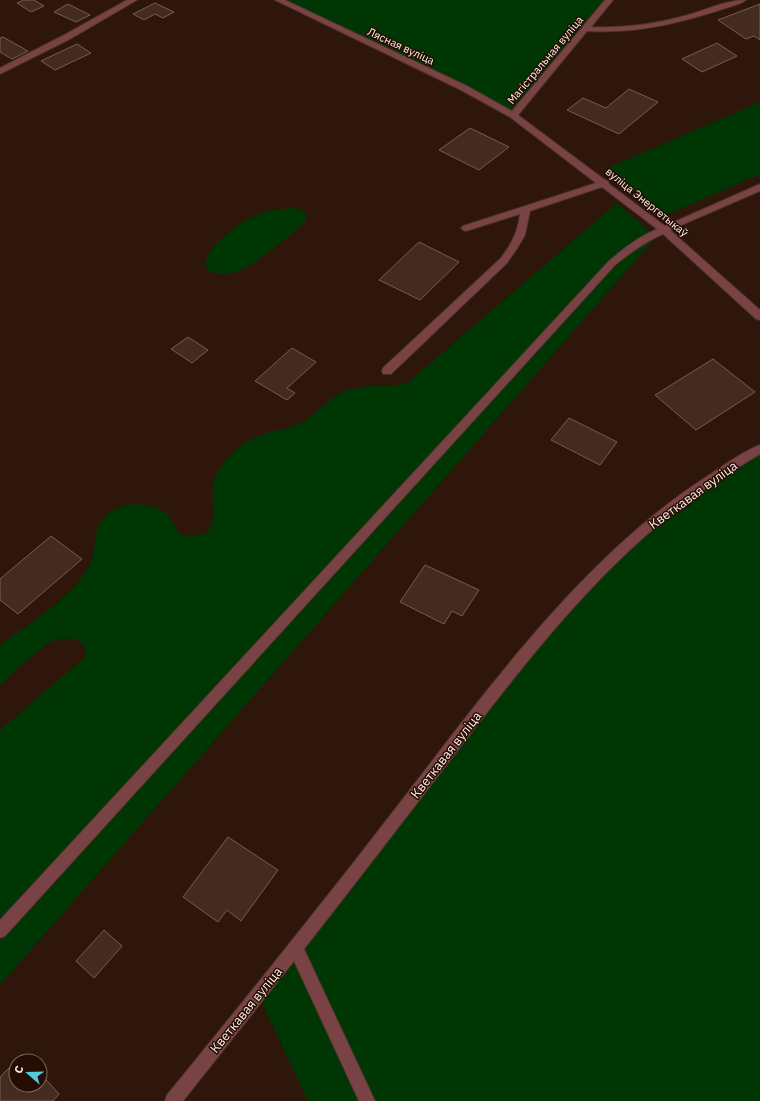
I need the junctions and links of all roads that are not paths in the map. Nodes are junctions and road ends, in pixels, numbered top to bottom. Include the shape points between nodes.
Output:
1 (133, 0) edge
2 (279, 0) edge
3 (609, 0) edge
4 (742, 0) edge
5 (585, 29) junction
6 (0, 71) edge
7 (512, 115) junction
8 (605, 183) junction
9 (760, 187) edge
10 (525, 209) junction
11 (466, 228) dead end
12 (663, 229) junction
13 (760, 316) edge
14 (387, 371) dead end
15 (760, 449) edge
16 (0, 931) edge
17 (296, 948) junction
18 (173, 1101) edge
19 (367, 1101) edge

1 - 6 street
2 - 7 street, Лясная вуліца via 464,88
3 - 5 street, Магістральная вуліца
4 - 5 street via 658,26 620,31
5 - 7 street, Магістральная вуліца
7 - 8 street, вуліца Энергетыкаў
8 - 10 street
8 - 12 street, вуліца Энергетыкаў
9 - 12 street
10 - 11 street
10 - 14 street via 522,231 510,254
12 - 13 street, вуліца Энергетыкаў
12 - 16 street via 630,248 596,280
15 - 17 street, Кветкавая вуліца via 718,474 665,512 563,611 512,671
17 - 18 street, Кветкавая вуліца
17 - 19 street

